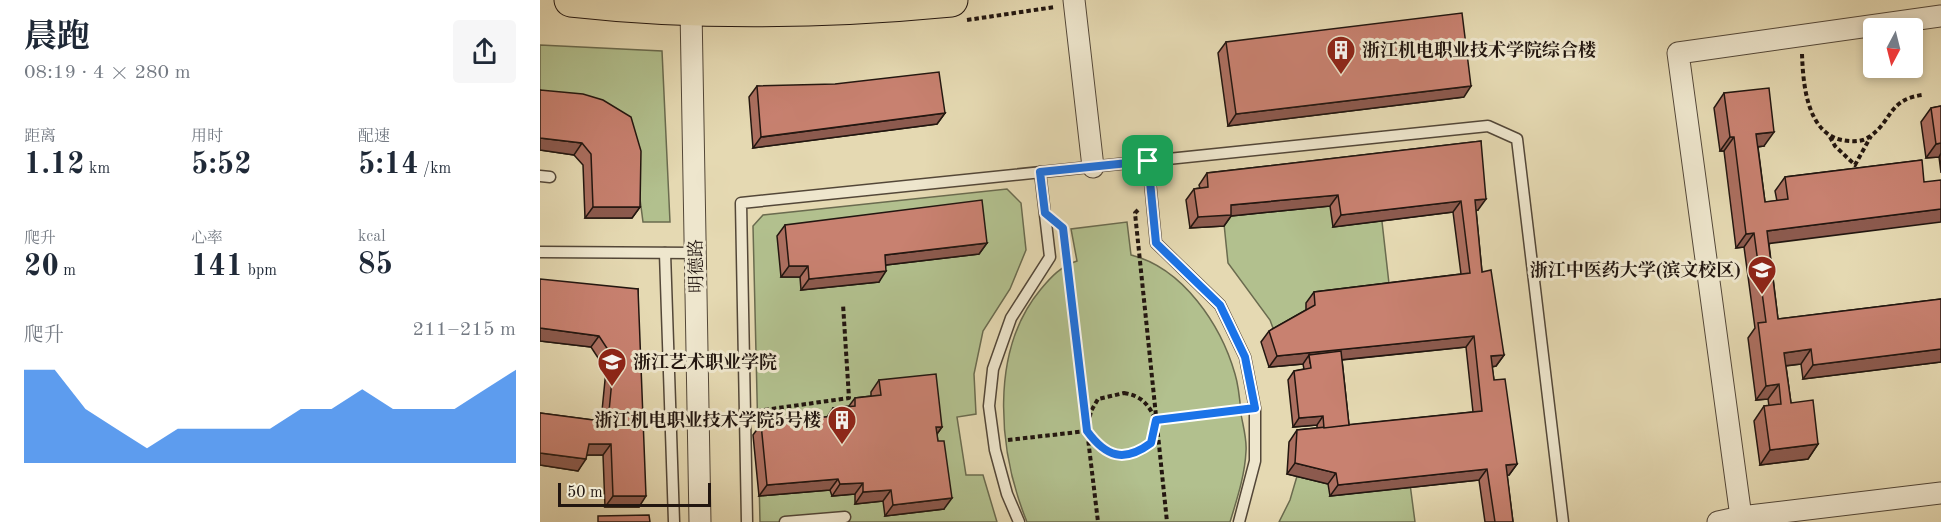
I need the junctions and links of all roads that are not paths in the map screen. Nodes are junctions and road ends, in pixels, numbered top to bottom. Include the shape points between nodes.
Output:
1 (572, 0) edge
2 (951, 0) edge
3 (1074, 0) edge
4 (691, 9) junction
5 (1941, 16) edge
6 (1148, 161) junction
7 (1093, 166) junction
8 (1040, 172) junction
9 (540, 252) edge
10 (665, 253) junction
11 (696, 253) junction
12 (1941, 493) edge
13 (845, 517) dead end
14 (1742, 517) junction
15 (674, 522) edge
16 (700, 522) edge
17 (747, 522) edge
18 (785, 522) edge
19 (1019, 522) edge
20 (1239, 522) edge
21 (1563, 522) edge
22 (1718, 522) edge

1 - 4 main road
2 - 4 main road via 781,10
3 - 7 street
4 - 11 street, 明德路
5 - 14 street via 1678,53
6 - 7 lane
6 - 20 lane via 1156,243 1220,305 1245,357 1255,408 1255,461
6 - 21 lane via 1488,126 1517,139
7 - 8 lane
8 - 17 lane via 741,203
8 - 19 lane via 1050,257 1011,318 993,369 989,406 1007,494
9 - 10 lane
10 - 11 lane
10 - 15 lane
11 - 16 street, 明德路
12 - 14 street
13 - 18 lane
14 - 22 street

